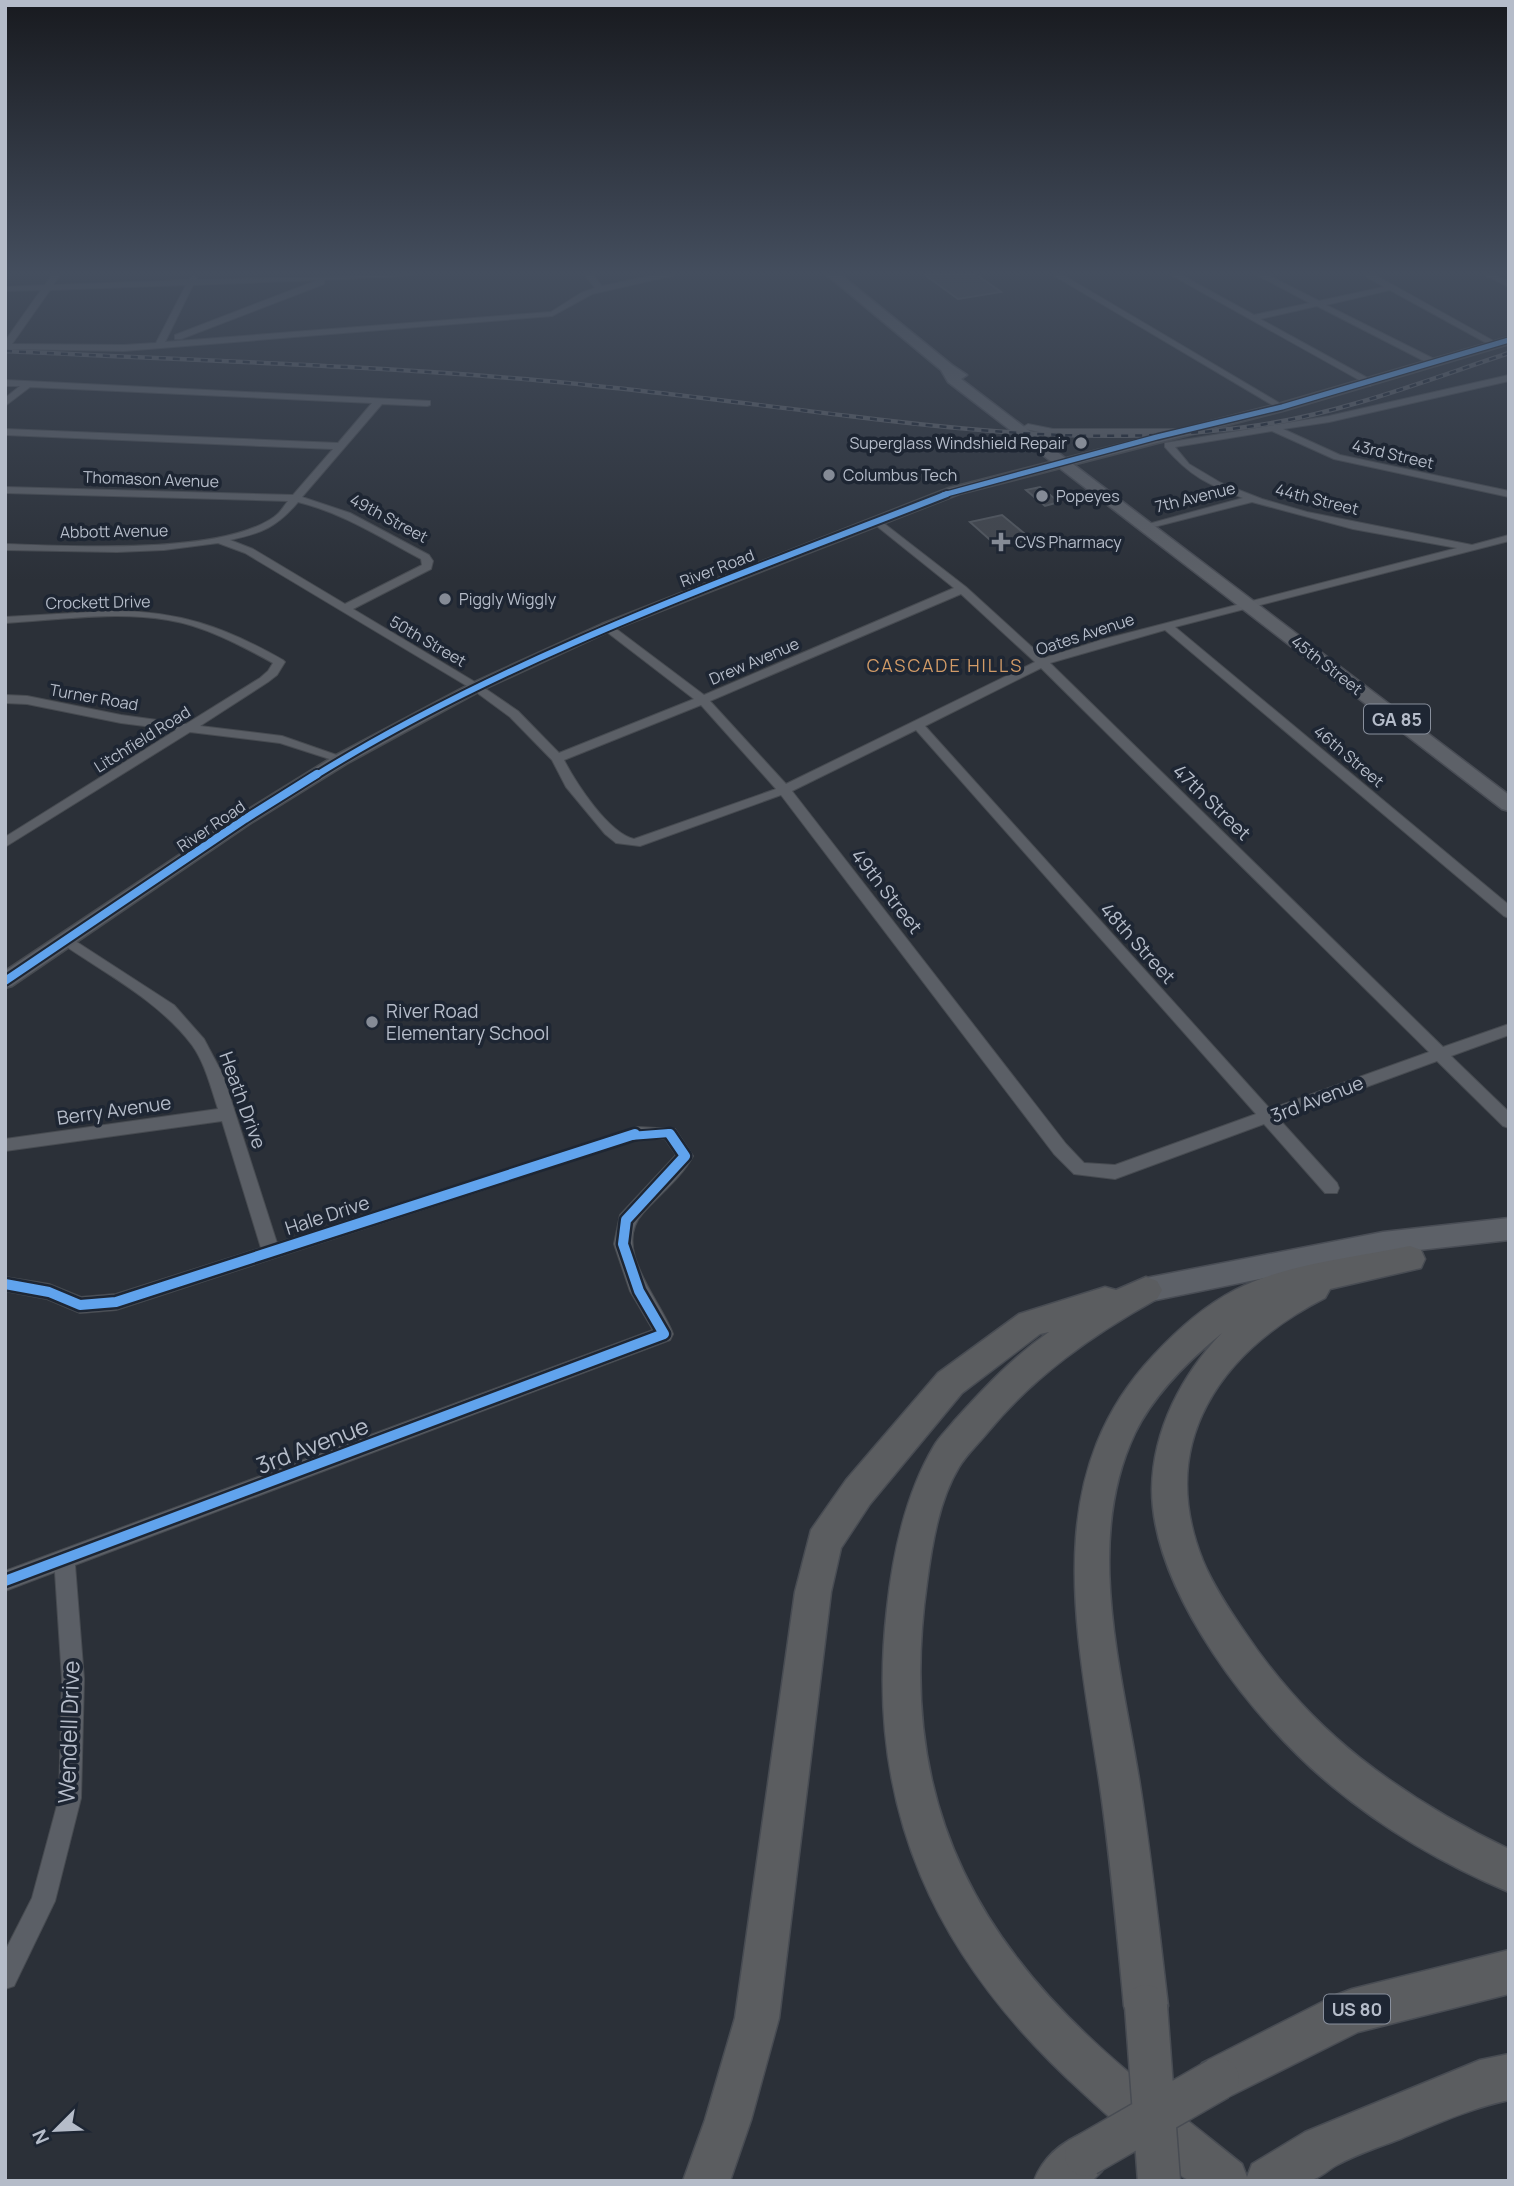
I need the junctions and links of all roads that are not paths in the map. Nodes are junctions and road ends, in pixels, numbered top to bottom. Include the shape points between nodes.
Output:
1 (952, 377) edge
2 (963, 377) edge
3 (1231, 377) edge
4 (1359, 377) edge
5 (1389, 377) edge
6 (1509, 378) edge
7 (5, 383) edge
8 (1370, 383) junction
9 (28, 384) junction
10 (379, 401) junction
11 (5, 403) edge
12 (427, 403) dead end
13 (1282, 407) junction
14 (1028, 427) junction
15 (1275, 429) junction
16 (5, 432) edge
17 (1177, 432) junction
18 (341, 446) junction
19 (1063, 461) junction
20 (5, 490) edge
21 (1509, 494) edge
22 (296, 498) junction
23 (1251, 499) junction
24 (877, 521) junction
25 (1146, 526) junction
26 (1509, 538) edge
27 (222, 541) junction
28 (5, 547) edge
29 (1476, 548) junction
30 (962, 589) junction
31 (1248, 604) junction
32 (344, 609) junction
33 (5, 620) edge
34 (607, 626) junction
35 (1167, 626) junction
36 (267, 656) joint
37 (1042, 662) junction
38 (476, 687) junction
39 (5, 699) edge
40 (703, 700) junction
41 (917, 724) junction
42 (191, 727) junction
43 (557, 758) junction
44 (342, 759) junction
45 (784, 790) junction
46 (1509, 805) edge
47 (654, 836) joint
48 (5, 843) edge
49 (1509, 913) edge
50 (66, 940) junction
51 (5, 981) edge
52 (1509, 1029) edge
53 (1440, 1052) junction
54 (228, 1114) junction
55 (1268, 1117) junction
56 (1509, 1122) edge
57 (659, 1133) joint
58 (5, 1145) edge
59 (1125, 1169) joint
60 (1331, 1188) dead end
61 (1509, 1230) edge
62 (271, 1252) junction
63 (1410, 1259) junction
64 (5, 1284) edge
65 (1146, 1290) junction
66 (64, 1559) junction
67 (5, 1581) edge
68 (1509, 1871) edge
69 (1509, 1972) edge
70 (5, 1978) edge
71 (1509, 2077) edge
72 (1071, 2168) edge
73 (706, 2181) edge
74 (1159, 2181) edge
75 (1225, 2181) edge
76 (1269, 2181) edge

1 - 19 main road, 45th Street / GA 85
2 - 14 main road, 45th Street / GA 85
3 - 13 street
4 - 8 street
5 - 8 main road, River Road
6 - 15 street
7 - 9 street
8 - 13 main road, River Road
9 - 10 street
9 - 11 street
10 - 12 street
10 - 18 street, Abbott Avenue
13 - 17 main road, River Road
14 - 17 street via 1053,432
14 - 19 main road, 45th Street / GA 85
15 - 21 street, 43rd Street via 1337,457
15 - 23 street, 44th Street via 1168,445 1172,455 1195,473
16 - 18 street
17 - 19 main road, River Road
18 - 22 street, Abbott Avenue
19 - 24 main road, River Road via 954,491
19 - 25 main road, 45th Street / GA 85
20 - 22 street, Thomason Avenue
22 - 27 street, Abbott Avenue via 283,519
22 - 32 street, 49th Street via 332,508 428,561 427,567
23 - 25 street, 7th Avenue
23 - 29 street, 44th Street
24 - 30 street, 47th Street
24 - 34 main road, River Road
25 - 31 main road, 45th Street / GA 85
26 - 29 street, Oates Avenue
27 - 28 street, Abbott Avenue
27 - 32 street, 50th Street via 249,551
29 - 31 street, Oates Avenue
30 - 37 street, 47th Street
30 - 40 street, Drew Avenue
31 - 35 street, Oates Avenue
31 - 46 main road, 45th Street / GA 85
32 - 38 street, 50th Street
33 - 36 street, Crockett Drive via 167,617 215,630
34 - 38 main road, River Road
34 - 40 street, 49th Street
35 - 37 street, Oates Avenue
35 - 49 street, 46th Street
36 - 42 street, Litchfield Road via 279,662 273,673
37 - 41 street, Oates Avenue
37 - 53 street, 47th Street
38 - 43 street, 50th Street via 514,714
38 - 44 main road, River Road
39 - 42 street, Turner Road
40 - 43 street, Drew Avenue
40 - 45 street, 49th Street
41 - 45 street, Oates Avenue
41 - 55 street, 48th Street
42 - 44 street, Turner Road via 282,740
42 - 48 street, Litchfield Road
43 - 47 street, 50th Street via 570,784 621,840 635,843
44 - 50 main road, River Road
45 - 47 street, Oates Avenue
45 - 59 street, 49th Street via 1060,1149 1080,1169
50 - 51 main road, River Road
50 - 54 street, Heath Drive via 169,1009 199,1043
52 - 53 street, 3rd Avenue
53 - 55 street, 3rd Avenue
53 - 56 street, 47th Street
54 - 58 street, Berry Avenue
54 - 62 street, Heath Drive
55 - 59 street, 3rd Avenue
55 - 60 street, 48th Street
57 - 62 street, Hale Drive via 638,1133
57 - 66 street, 3rd Avenue via 669,1133 685,1156 626,1220 623,1244 639,1291 664,1334
61 - 63 main road
61 - 65 main road via 1383,1243
62 - 64 street, Hale Drive via 116,1302 80,1305 50,1292
63 - 68 highway via 1327,1283 1292,1299 1259,1318 1227,1348 1192,1393 1179,1432 1170,1474 1173,1521 1199,1595 1230,1645 1287,1719 1335,1764 1385,1799 1478,1858
63 - 74 highway, bridge via 1275,1287 1222,1312 1139,1396 1110,1451 1095,1516 1095,1616 1128,1842
65 - 73 highway via 1030,1324 950,1383 858,1492 824,1542 813,1591 757,2018
65 - 75 highway via 1073,1331 1025,1367 947,1457 922,1521 910,1569 903,1620 901,1731 911,1792 932,1853 962,1914 1001,1974 1075,2056
66 - 67 street, 3rd Avenue
66 - 70 street, Wendell Drive via 73,1679 70,1798 43,1901
69 - 72 highway, US 80, bridge via 1352,2011 1218,2079
71 - 76 highway via 1480,2083 1321,2148

